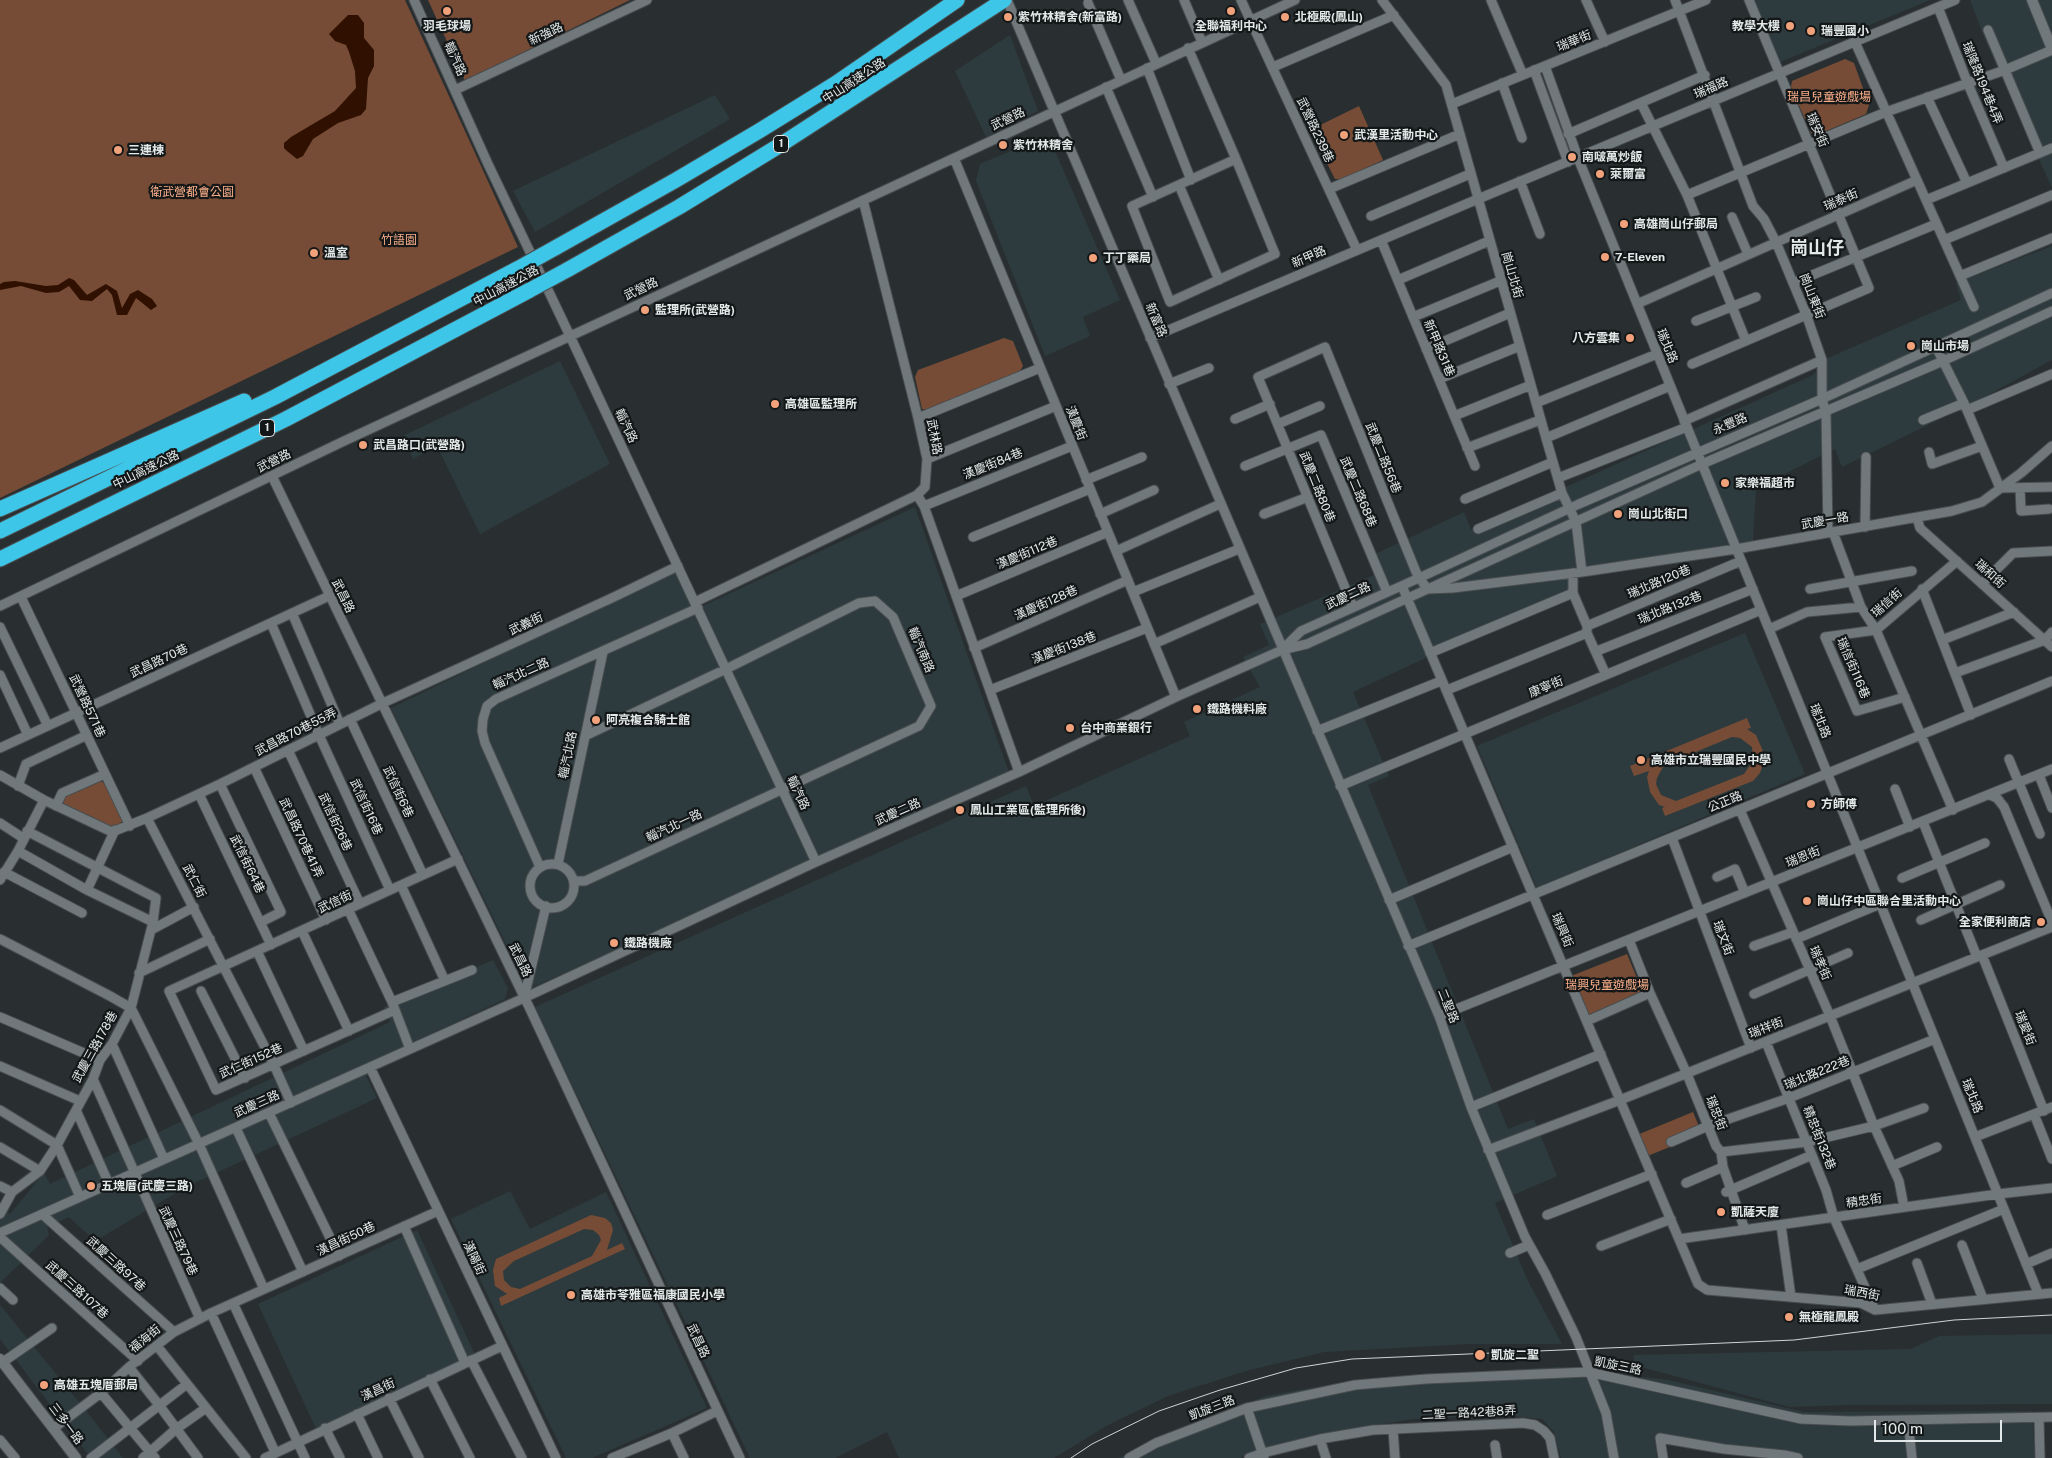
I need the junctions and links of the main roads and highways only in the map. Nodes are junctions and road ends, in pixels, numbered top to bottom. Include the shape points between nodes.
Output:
1 (956, 0) edge
2 (1006, 0) edge
3 (365, 350) junction
4 (0, 509) edge
5 (0, 530) edge
6 (0, 559) edge

1 - 3 highway, 中山高速公路 / 1, bridge via 835,84 676,180
2 - 6 highway, 中山高速公路 / 1, bridge via 777,147 566,270 286,419
3 - 4 highway
3 - 5 highway, 中山高速公路 / 1

